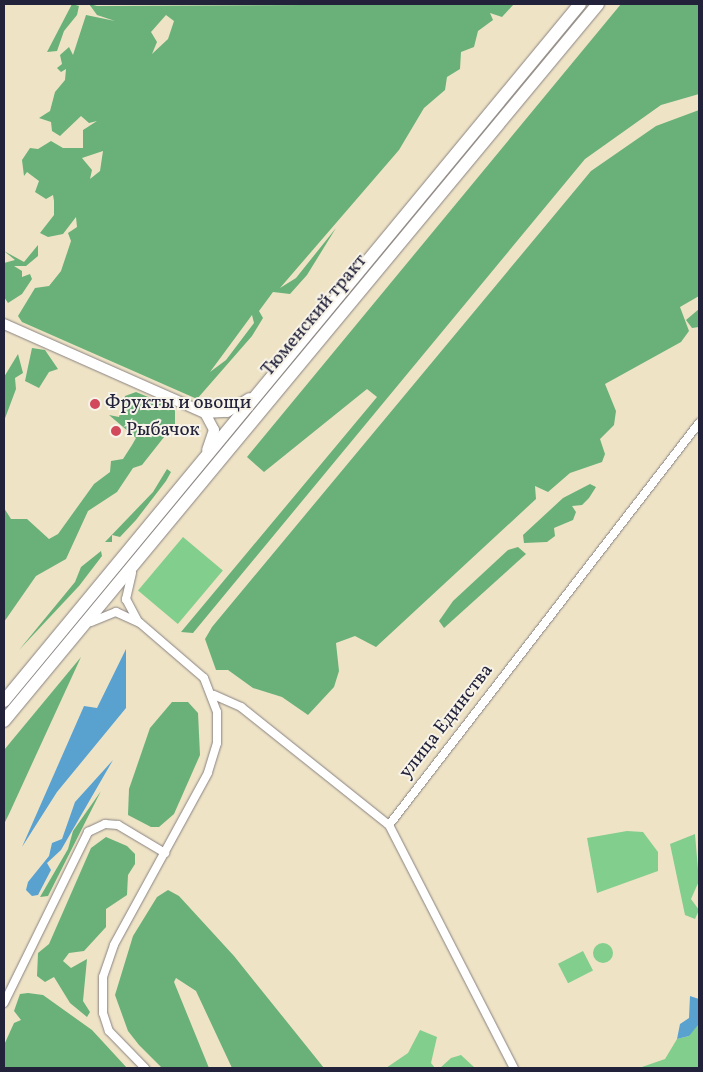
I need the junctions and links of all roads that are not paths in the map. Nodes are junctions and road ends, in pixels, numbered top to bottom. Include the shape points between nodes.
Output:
1 (580, 4) edge
2 (598, 4) edge
3 (4, 324) edge
4 (278, 370) junction
5 (205, 413) junction
6 (699, 423) edge
7 (198, 466) junction
8 (142, 554) junction
9 (140, 623) junction
10 (71, 640) junction
11 (214, 695) junction
12 (4, 701) edge
13 (4, 720) edge
14 (388, 825) junction
15 (165, 853) junction
16 (4, 1003) edge
17 (145, 1068) edge
18 (514, 1068) edge

1 - 4 main road, Тюменский тракт
2 - 8 main road, Тюменский тракт
3 - 5 street
4 - 5 street via 238,407
4 - 7 main road, Тюменский тракт
5 - 7 street via 213,436
6 - 14 street, улица Единства
7 - 12 main road, Тюменский тракт
8 - 9 street via 126,593 128,606
8 - 10 main road, Тюменский тракт
9 - 10 street via 122,613 105,613
9 - 11 street via 196,670
10 - 13 main road, Тюменский тракт
11 - 14 street via 241,707
11 - 15 street via 219,722 212,761
14 - 18 street
15 - 16 street via 118,825 105,824 88,832
15 - 17 street via 114,945 103,977 103,1013 109,1031

